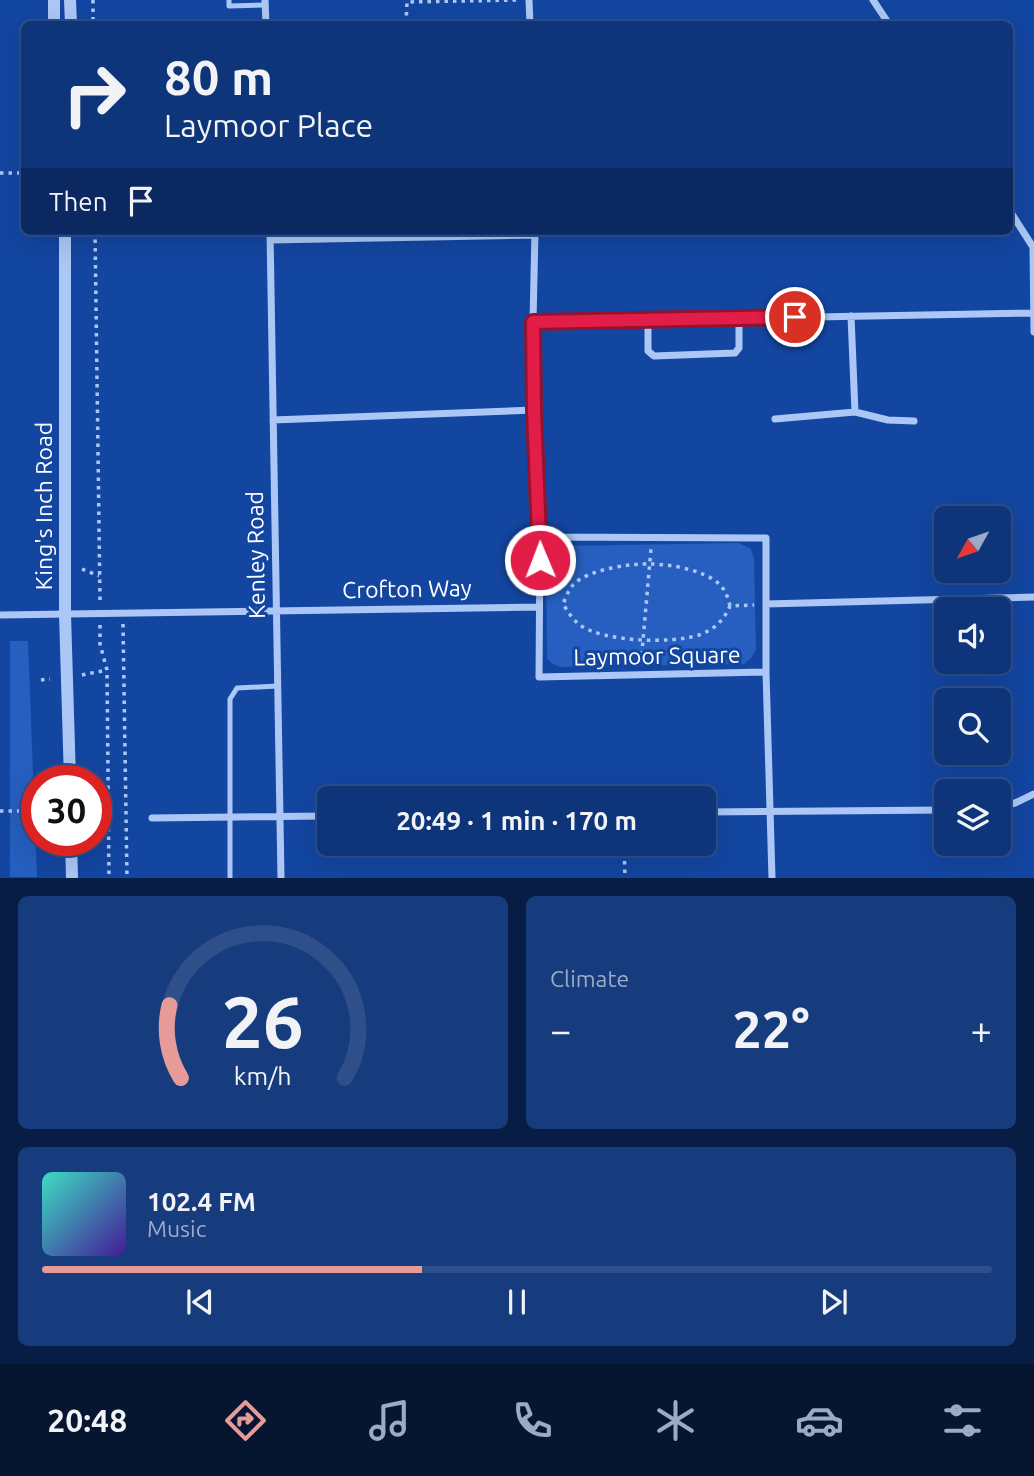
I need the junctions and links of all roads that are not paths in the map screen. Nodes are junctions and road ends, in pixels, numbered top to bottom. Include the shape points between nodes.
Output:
1 (54, 0) edge
2 (71, 0) edge
3 (229, 0) edge
4 (529, 0) edge
5 (873, 0) edge
6 (265, 3) edge
7 (54, 21) edge
8 (71, 21) edge
9 (266, 21) edge
10 (530, 21) edge
11 (887, 21) edge
12 (1013, 216) edge
13 (65, 235) edge
14 (270, 235) edge
15 (535, 235) edge
16 (1034, 313) edge
17 (851, 316) junction
18 (740, 318) junction
19 (648, 320) junction
20 (533, 322) junction
21 (1034, 332) edge
22 (534, 411) junction
23 (855, 412) junction
24 (775, 419) dead end
25 (273, 420) junction
26 (914, 421) dead end
27 (540, 537) junction
28 (1034, 597) edge
29 (766, 604) junction
30 (539, 607) junction
31 (276, 610) junction
32 (65, 614) junction
33 (0, 615) edge
34 (766, 672) junction
35 (277, 686) junction
36 (70, 765) edge
37 (1034, 794) edge
38 (1011, 804) edge
39 (934, 810) edge
40 (771, 811) junction
41 (716, 812) edge
42 (317, 816) edge
43 (229, 817) junction
44 (280, 817) junction
45 (152, 818) dead end
46 (71, 856) edge
47 (72, 877) edge
48 (230, 877) edge
49 (281, 877) edge
50 (772, 877) edge

1 - 7 street
2 - 8 street
3 - 6 lane via 229,6
4 - 10 street
5 - 11 street
6 - 9 street
12 - 16 street via 1033,247
13 - 32 street, King's Inch Road
14 - 25 street, Kenley Road
15 - 20 street
16 - 17 street
16 - 21 street
17 - 18 street
17 - 23 street
18 - 19 street
18 - 19 street via 735,353 654,356 648,351
19 - 20 street
20 - 22 street
22 - 25 street
22 - 27 street
23 - 24 street
23 - 26 street
25 - 31 street, Kenley Road
27 - 29 street, Laymoor Square via 766,538
27 - 30 street, Laymoor Square
28 - 29 street
29 - 34 street, Laymoor Square
30 - 31 street, Crofton Way
30 - 34 street, Laymoor Square via 539,677
31 - 32 street, Crofton Way
31 - 35 street, Kenley Road
32 - 33 street, Crofton Way
32 - 36 street, King's Inch Road
34 - 40 street
35 - 43 lane via 237,688 230,699
35 - 44 street, Kenley Road
37 - 38 street
39 - 40 street
40 - 41 street
40 - 50 street
42 - 44 street
43 - 44 street
43 - 45 street
43 - 48 lane
44 - 49 street, Kenley Road
46 - 47 street

